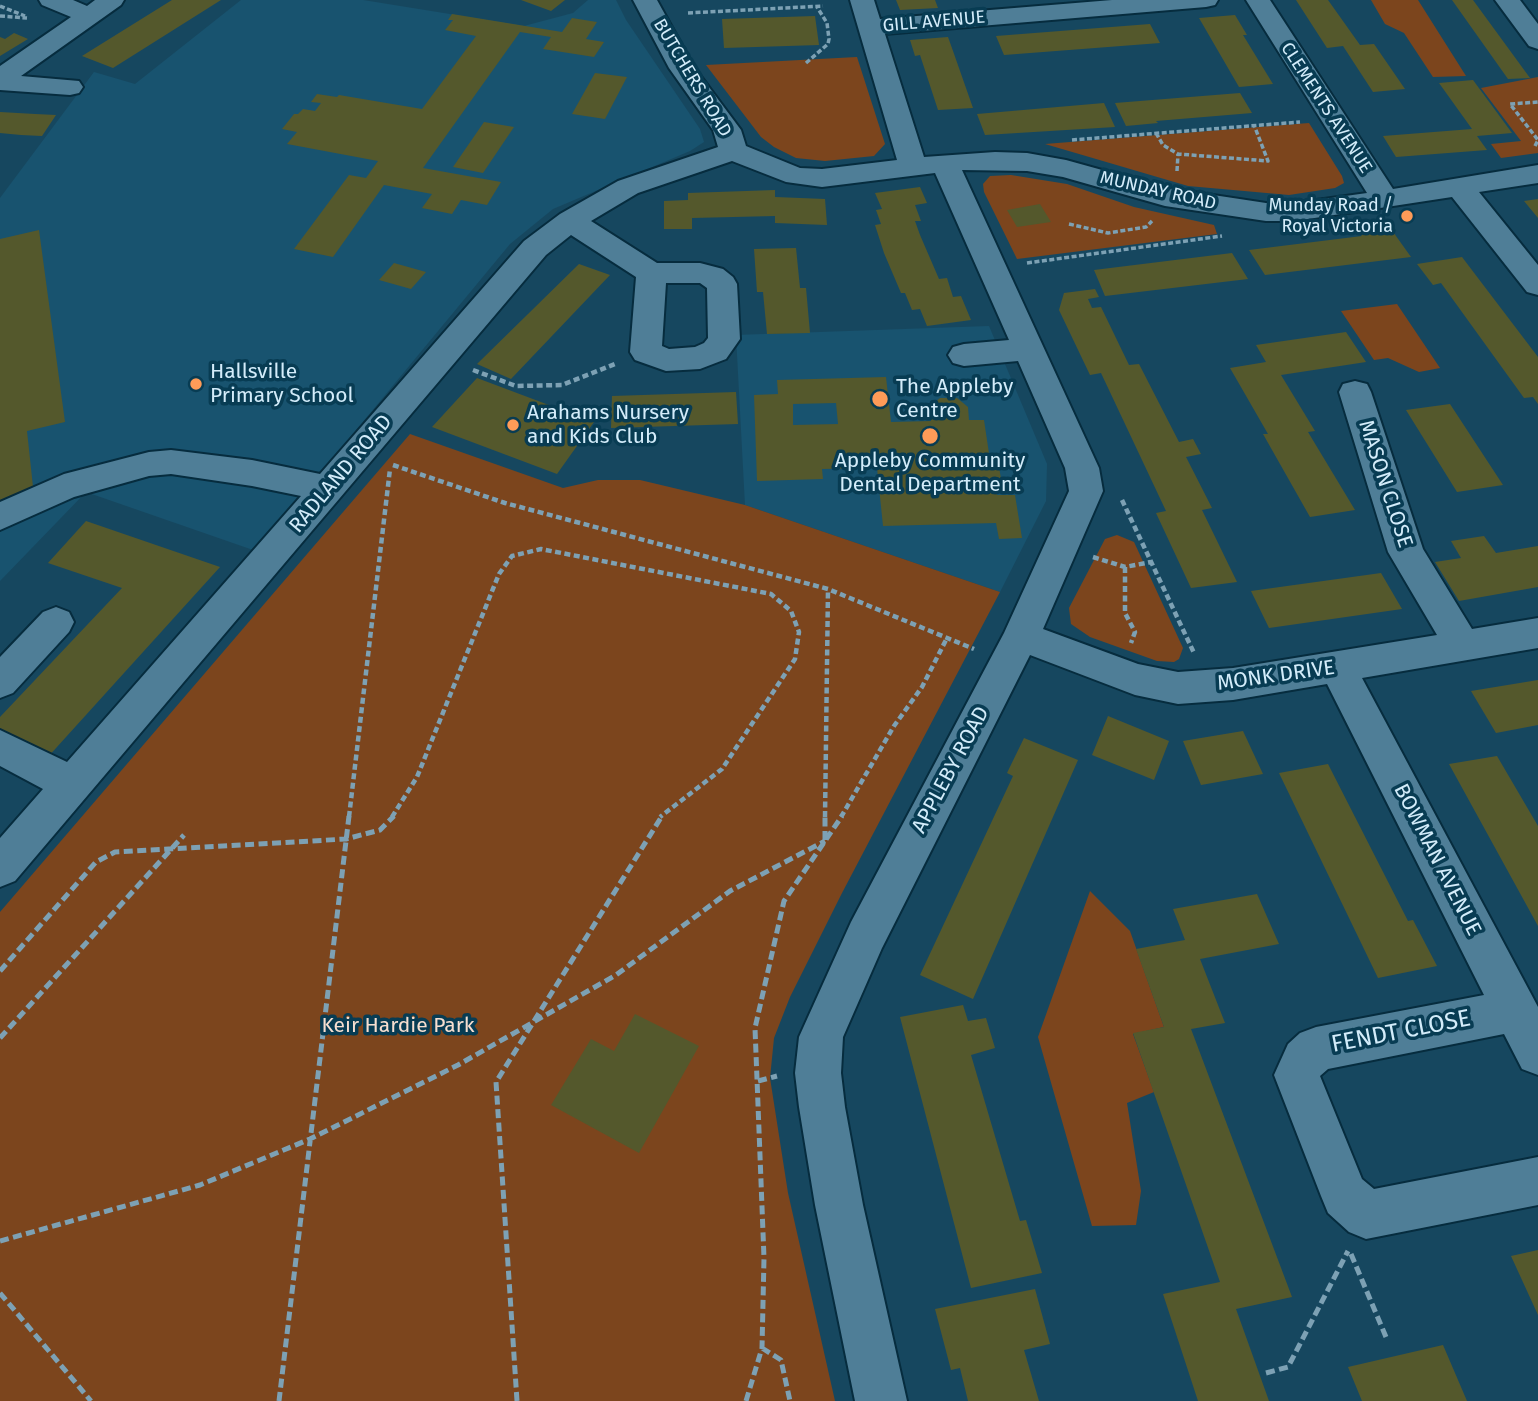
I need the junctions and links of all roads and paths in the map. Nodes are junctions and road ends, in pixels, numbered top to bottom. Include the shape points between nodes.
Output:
1 (51, 0) edge
2 (112, 0) edge
3 (746, 0) edge
4 (862, 0) edge
5 (1206, 0) edge
6 (1507, 0) edge
7 (0, 6) edge
8 (816, 6) junction
9 (823, 6) dead end
10 (649, 7) edge
11 (1263, 9) edge
12 (747, 10) junction
13 (89, 15) junction
14 (30, 19) dead end
15 (871, 27) junction
16 (1538, 41) edge
17 (806, 63) dead end
18 (0, 81) edge
19 (70, 87) dead end
20 (1538, 102) edge
21 (1303, 121) dead end
22 (1254, 125) junction
23 (1156, 133) junction
24 (1064, 140) dead end
25 (733, 151) junction
26 (1536, 162) edge
27 (945, 163) junction
28 (913, 166) junction
29 (1459, 186) junction
30 (1385, 199) junction
31 (1155, 219) dead end
32 (570, 221) junction
33 (1069, 224) dead end
34 (1232, 235) dead end
35 (1027, 263) dead end
36 (651, 273) junction
37 (1538, 285) edge
38 (1028, 349) junction
39 (646, 352) junction
40 (964, 355) dead end
41 (439, 358) junction
42 (1355, 392) dead end
43 (329, 488) junction
44 (1118, 493) dead end
45 (0, 516) edge
46 (1089, 556) dead end
47 (1151, 562) junction
48 (1125, 567) junction
49 (828, 589) junction
50 (57, 622) dead end
51 (1538, 633) edge
52 (1021, 635) junction
53 (947, 638) junction
54 (1130, 645) dead end
55 (1463, 646) junction
56 (978, 651) dead end
57 (1195, 655) dead end
58 (1337, 667) junction
59 (0, 682) edge
60 (0, 747) edge
61 (73, 785) junction
62 (184, 835) dead end
63 (346, 839) junction
64 (825, 841) junction
65 (170, 850) junction
66 (0, 868) edge
67 (0, 971) edge
68 (1516, 1010) junction
69 (531, 1023) junction
70 (0, 1038) edge
71 (1538, 1053) edge
72 (782, 1075) dead end
73 (758, 1081) junction
74 (310, 1139) junction
75 (1538, 1181) edge
76 (0, 1241) edge
77 (0, 1293) edge
78 (1386, 1337) dead end
79 (762, 1348) junction
80 (1266, 1373) dead end
81 (91, 1401) edge
82 (279, 1401) edge
83 (517, 1401) edge
84 (746, 1401) edge
85 (790, 1401) edge
86 (881, 1401) edge

1 - 13 street
2 - 13 street
3 - 12 path
4 - 15 street
5 - 15 street, GILL AVENUE
6 - 16 street
7 - 14 path
8 - 9 path
8 - 12 path
8 - 17 path via 827,23 829,39
10 - 12 path
10 - 25 street, BUTCHERS ROAD via 682,68 727,130
11 - 30 street, CLEMENTS AVENUE
13 - 18 street
15 - 28 street
18 - 19 street
20 - 26 path via 1510,104 1538,140
21 - 22 path
22 - 23 path
22 - 23 path via 1268,161 1178,154 1163,145
23 - 24 path
25 - 28 street, BUTCHERS ROAD via 796,176 822,178
25 - 32 street, RADLAND ROAD via 628,187
26 - 29 street, MUNDAY ROAD
27 - 28 street, BUTCHERS ROAD
27 - 30 street, MUNDAY ROAD via 1027,162 1165,197 1266,212
27 - 38 street, APPLEBY ROAD
29 - 30 street, MUNDAY ROAD
29 - 37 street
31 - 33 path via 1127,232 1108,233
32 - 36 street
32 - 41 street, RADLAND ROAD via 535,248
34 - 35 path
36 - 39 street
36 - 39 street via 700,273 722,284 724,339 715,351 700,358 666,360
38 - 40 street
38 - 52 street, APPLEBY ROAD via 1082,468 1086,491
39 - 41 path via 562,385 516,386
41 - 43 street, RADLAND ROAD
42 - 55 street, MASON CLOSE via 1406,552
43 - 45 street via 172,462 64,487
43 - 61 street, RADLAND ROAD
44 - 47 path
46 - 48 path
47 - 48 path
47 - 57 path
48 - 54 path via 1125,613 1135,632
49 - 53 path
49 - 63 path via 505,503 391,465
49 - 64 path
50 - 59 street
51 - 55 street, MONK DRIVE
52 - 58 street, MONK DRIVE via 1135,678 1178,688
52 - 86 street, APPLEBY ROAD via 866,936 821,1037 818,1073 822,1107
53 - 56 path
53 - 64 path via 922,687
55 - 58 street, MONK DRIVE
58 - 68 street, BOWMAN AVENUE
60 - 61 street
61 - 66 street, RADLAND ROAD
62 - 65 path
63 - 65 path
63 - 69 path via 380,830 399,810 417,777 499,574 512,556 541,549 771,594 791,611 799,632 795,659 722,769 659,818
63 - 74 path
64 - 69 path via 730,891 616,975
64 - 73 path via 784,901 755,1028
65 - 67 path via 115,852 96,862
65 - 70 path
68 - 71 street, BOWMAN AVENUE
68 - 75 street, FENDT CLOSE via 1316,1049 1297,1075 1345,1196 1366,1215
69 - 74 path
69 - 83 path via 496,1082
72 - 73 path
73 - 79 path
74 - 76 path via 200,1185
74 - 82 path
77 - 81 path
78 - 80 path via 1349,1249 1288,1367
79 - 84 path
79 - 85 path via 781,1360

